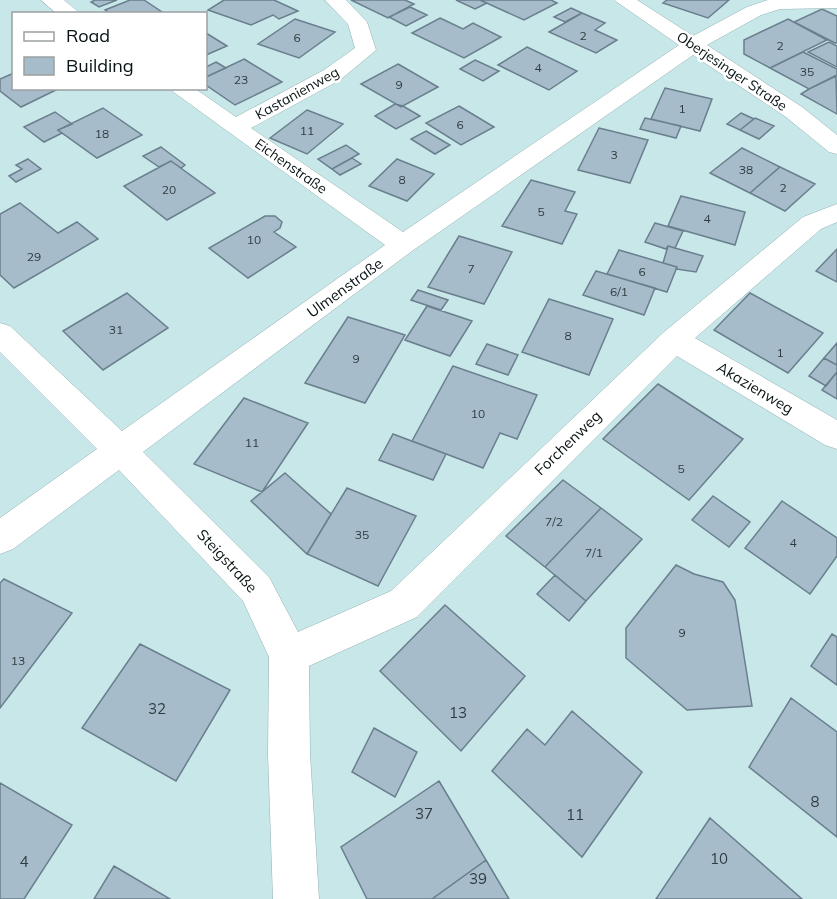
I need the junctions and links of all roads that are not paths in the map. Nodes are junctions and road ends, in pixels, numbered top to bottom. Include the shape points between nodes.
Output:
1 (51, 0) edge
2 (335, 0) edge
3 (624, 0) edge
4 (837, 2) edge
5 (68, 12) edge
6 (694, 44) junction
7 (182, 90) edge
8 (235, 127) junction
9 (837, 147) edge
10 (837, 212) edge
11 (403, 245) junction
12 (0, 334) edge
13 (674, 340) junction
14 (837, 436) edge
15 (122, 452) junction
16 (0, 538) edge
17 (289, 655) junction
18 (296, 899) edge

1 - 5 street
2 - 8 street, Kastanienweg via 357,22 366,51 332,75
3 - 6 street, Oberjesinger Straße
4 - 6 street, Ulmenstraße via 778,3 754,11
6 - 9 street, Oberjesinger Straße via 794,112
6 - 11 street, Ulmenstraße
7 - 8 street, Eichenstraße
8 - 11 street, Eichenstraße
10 - 13 street, Forchenweg via 812,223
11 - 15 street, Ulmenstraße
12 - 15 street, Steigstraße
13 - 14 street, Akazienweg
13 - 17 street, Forchenweg via 404,604
15 - 16 street, Ulmenstraße
15 - 17 street, Steigstraße via 256,589
17 - 18 street, Steigstraße

